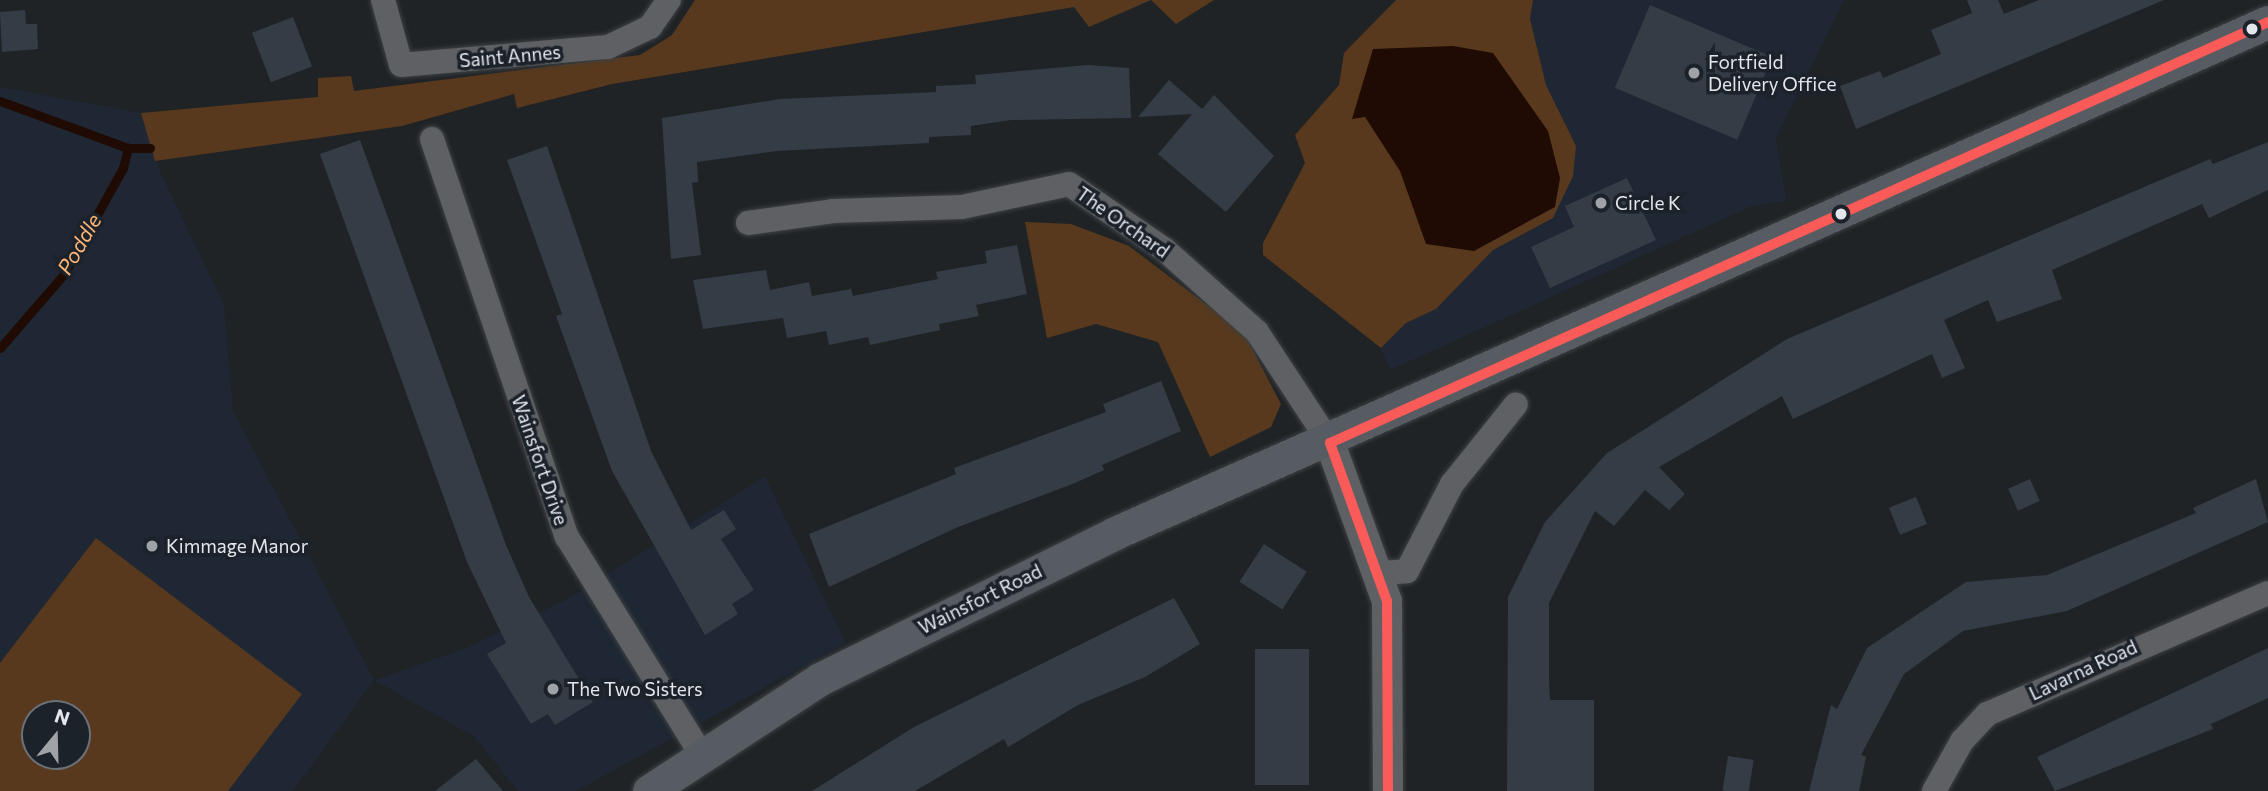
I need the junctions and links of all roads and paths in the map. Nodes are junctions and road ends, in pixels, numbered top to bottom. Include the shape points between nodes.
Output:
1 (383, 0) edge
2 (669, 0) edge
3 (2268, 22) edge
4 (432, 139) dead end
5 (748, 223) dead end
6 (1516, 404) dead end
7 (1330, 443) junction
8 (1381, 573) junction
9 (2268, 593) edge
10 (702, 756) junction
11 (649, 791) edge
12 (1388, 791) edge
13 (1934, 791) edge

1 - 2 street, Saint Annes via 401,65 608,47 650,27
3 - 7 main road, Wainsfort Road
4 - 10 street, Wainsfort Drive via 567,537
5 - 7 street, The Orchard via 833,211 962,207 1069,184 1165,250 1257,331
6 - 8 street via 1452,484 1407,571
7 - 8 street
7 - 10 main road, Wainsfort Road via 1115,533 979,599 820,679
8 - 12 street via 1387,601
9 - 13 street, Lavarna Road via 1987,714 1962,741
10 - 11 main road, Wainsfort Road

